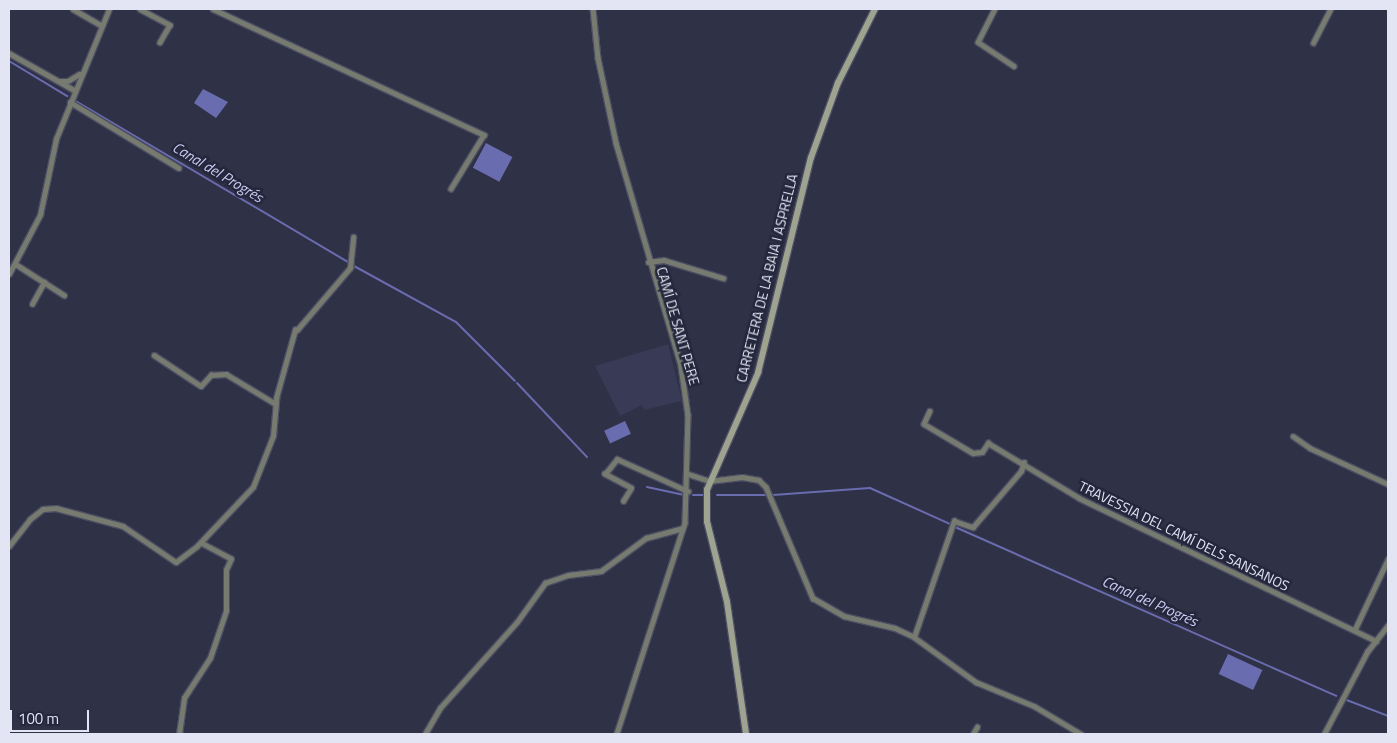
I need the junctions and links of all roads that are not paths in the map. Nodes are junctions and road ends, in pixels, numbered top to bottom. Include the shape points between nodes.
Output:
1 (73, 9) edge
2 (109, 9) edge
3 (140, 9) edge
4 (213, 9) edge
5 (593, 9) edge
6 (875, 9) edge
7 (995, 9) edge
8 (1330, 9) edge
9 (101, 25) junction
10 (160, 42) dead end
11 (1313, 43) dead end
12 (9, 52) edge
13 (1014, 66) dead end
14 (82, 70) junction
15 (55, 81) junction
16 (75, 88) junction
17 (70, 102) junction
18 (179, 168) dead end
19 (451, 190) dead end
20 (352, 237) dead end
21 (648, 262) junction
22 (17, 265) junction
23 (9, 274) edge
24 (724, 278) dead end
25 (44, 282) junction
26 (64, 295) dead end
27 (32, 304) dead end
28 (154, 355) dead end
29 (276, 404) junction
30 (930, 410) dead end
31 (1293, 436) dead end
32 (1024, 462) junction
33 (688, 474) junction
34 (709, 481) junction
35 (1388, 484) edge
36 (688, 491) junction
37 (623, 501) dead end
38 (683, 528) junction
39 (201, 543) junction
40 (9, 546) edge
41 (1388, 558) edge
42 (1388, 625) edge
43 (1355, 629) junction
44 (914, 637) junction
45 (1376, 641) junction
46 (977, 727) dead end
47 (179, 734) edge
48 (425, 734) edge
49 (617, 734) edge
50 (746, 734) edge
51 (973, 734) edge
52 (1081, 734) edge
53 (1324, 734) edge

1 - 9 street
2 - 9 street
3 - 10 street via 170,25
4 - 19 street via 484,135
5 - 21 street, CAMÍ DE SANT PERE via 598,58 616,143
6 - 34 main road, CARRETERA DE LA BAIA I ASPRELLA via 838,83 811,158 758,373
7 - 13 street via 978,42
8 - 11 street
9 - 14 street
12 - 15 street
14 - 15 street via 68,82
14 - 16 street
15 - 16 street
16 - 17 street
17 - 18 street
17 - 22 street via 56,138 40,215
20 - 29 street via 350,268 296,330 283,362
21 - 24 street via 664,260
21 - 33 street, CAMÍ DE SANT PERE via 686,393
22 - 23 street
22 - 25 street
25 - 26 street
25 - 27 street
28 - 29 street via 200,386 211,375 226,374
29 - 39 street via 274,436 253,487
30 - 32 street, TRAVESSIA DEL CAMÍ DELS SANSANOS via 924,424 973,454 982,452 988,443
31 - 35 street via 1310,448
32 - 43 street, TRAVESSIA DEL CAMÍ DELS SANSANOS via 1079,498 1312,613
32 - 44 street via 1021,471 973,527 954,521
33 - 34 street
33 - 36 street, CAMÍ DE SANT PERE
34 - 44 street via 742,477 758,480 766,487 813,598 844,616 895,628
34 - 50 main road, CARRETERA DE LA BAIA I ASPRELLA via 707,522 727,602
36 - 37 street via 617,459 604,474 631,488
36 - 38 street, CAMÍ DE SANT PERE
38 - 48 street via 646,538 602,571 568,574 545,583 517,622 440,708
38 - 49 street, CAMÍ DE SANT PERE
39 - 40 street via 176,562 123,526 56,508 43,509 30,519
39 - 47 street via 231,559 226,570 226,611 210,658 184,698
41 - 43 street
42 - 45 street
43 - 45 street, TRAVESSIA DEL CAMÍ DELS SANSANOS
44 - 52 street via 976,682 1034,706
45 - 53 street
46 - 51 street

